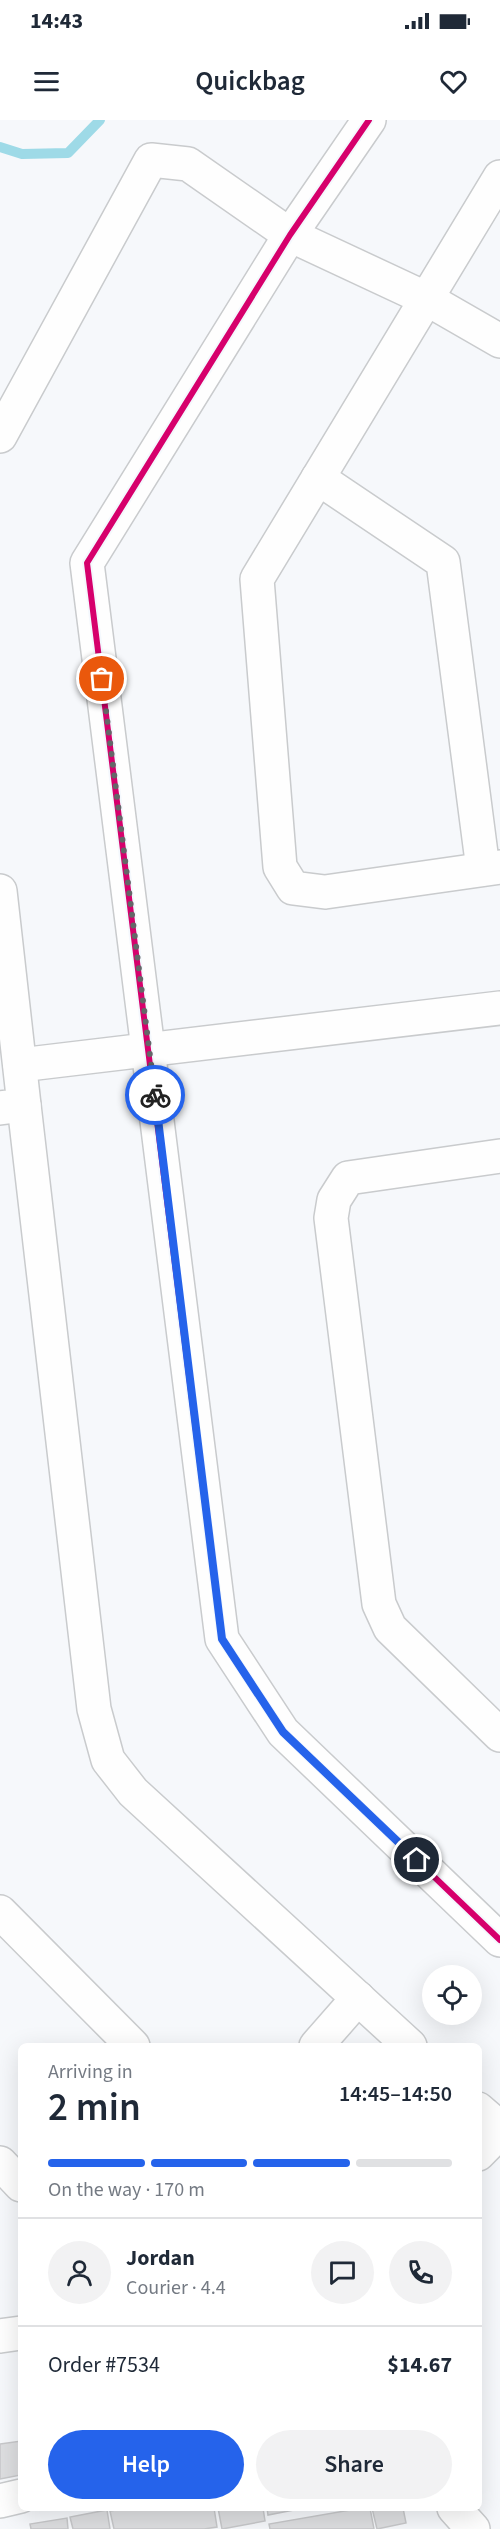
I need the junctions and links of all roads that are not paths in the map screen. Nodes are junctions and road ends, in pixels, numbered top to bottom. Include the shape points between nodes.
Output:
1 (369, 120) edge
2 (500, 177) edge
3 (290, 235) junction
4 (427, 299) junction
5 (500, 341) edge
6 (0, 436) edge
7 (318, 478) junction
8 (491, 868) edge
9 (0, 891) edge
10 (500, 1008) edge
11 (8, 1030) edge
12 (149, 1050) junction
13 (20, 1065) junction
14 (12, 1107) edge
15 (500, 1156) edge
16 (500, 1735) edge
17 (0, 1912) edge
18 (500, 1940) edge
19 (358, 1998) junction
20 (130, 2043) edge
21 (319, 2043) edge
22 (407, 2043) edge
23 (482, 2113) edge
24 (500, 2130) edge
25 (482, 2150) edge
26 (0, 2163) edge
27 (18, 2182) edge
28 (18, 2333) edge
29 (0, 2336) edge
30 (18, 2497) edge
31 (0, 2500) edge
32 (457, 2511) edge
33 (473, 2529) edge

1 - 3 street
2 - 4 street
3 - 4 street
3 - 6 street via 188,164 152,160
3 - 12 street via 87,563
4 - 5 street
4 - 7 street
7 - 8 street via 443,562
7 - 8 street via 257,579 280,867 293,888 326,892
9 - 11 street
10 - 12 street
11 - 13 street
12 - 13 street
12 - 18 street via 222,1639 283,1732
13 - 14 street
14 - 19 street via 94,1709 108,1760 132,1792
15 - 16 street via 348,1178 334,1200 331,1218 379,1604 390,1628
17 - 20 street
19 - 21 street
19 - 22 street
23 - 24 street
24 - 25 street
26 - 27 street
28 - 29 street
30 - 31 street
32 - 33 street

